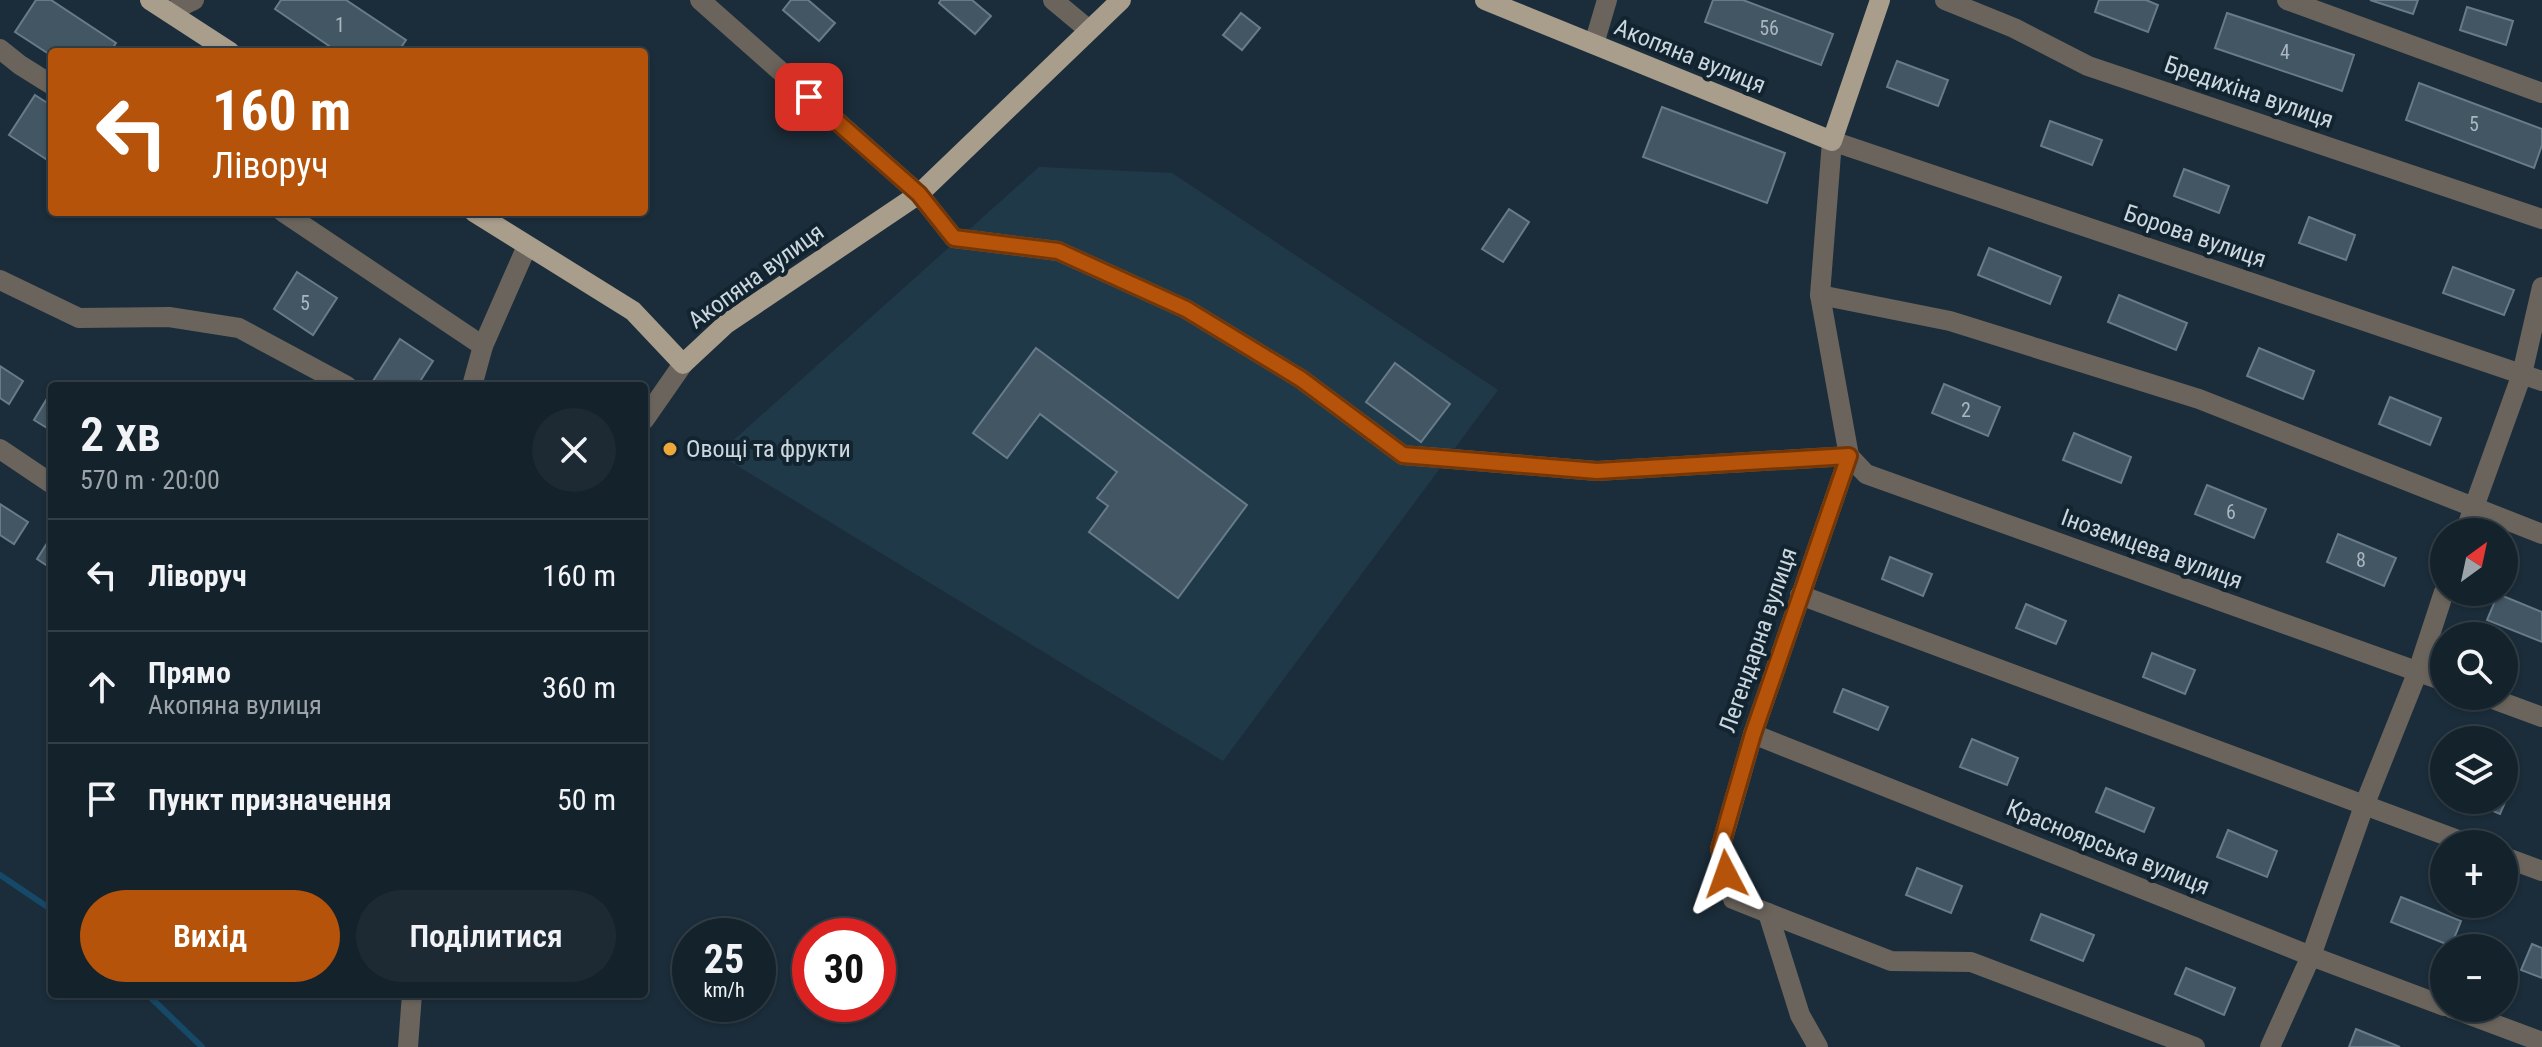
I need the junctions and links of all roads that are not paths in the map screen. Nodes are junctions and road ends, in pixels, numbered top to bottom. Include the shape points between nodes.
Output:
1 (150, 0) edge
2 (194, 0) edge
3 (700, 0) edge
4 (1053, 0) edge
5 (1121, 0) edge
6 (1485, 0) edge
7 (1607, 0) edge
8 (1880, 0) edge
9 (1945, 0) edge
10 (2287, 0) edge
11 (169, 12) junction
12 (1089, 30) junction
13 (1594, 44) junction
14 (224, 48) edge
15 (0, 49) edge
16 (48, 82) edge
17 (2542, 93) edge
18 (1832, 141) junction
19 (919, 194) junction
20 (289, 216) edge
21 (480, 216) edge
22 (2542, 219) edge
23 (527, 246) junction
24 (0, 280) edge
25 (2542, 287) edge
26 (1820, 295) junction
27 (483, 346) junction
28 (683, 364) junction
29 (2522, 374) junction
30 (2542, 381) edge
31 (340, 382) edge
32 (473, 382) edge
33 (648, 414) edge
34 (0, 449) edge
35 (1849, 456) junction
36 (48, 481) edge
37 (2473, 508) junction
38 (2470, 518) edge
39 (2542, 534) edge
40 (1800, 595) junction
41 (2439, 606) edge
42 (2418, 671) junction
43 (2430, 676) edge
44 (2518, 708) edge
45 (2542, 717) edge
46 (1753, 734) junction
47 (2364, 806) junction
48 (2430, 830) edge
49 (2518, 862) edge
50 (2542, 871) edge
51 (1768, 913) junction
52 (2311, 956) junction
53 (412, 998) edge
54 (2430, 1001) edge
55 (2488, 1022) edge
56 (2542, 1042) edge
57 (408, 1047) edge
58 (1818, 1047) edge
59 (2195, 1047) edge
60 (2270, 1047) edge

1 - 11 main road
2 - 11 street
3 - 19 street
4 - 12 street
5 - 12 main road, Акопяна вулиця
6 - 13 main road, Акопяна вулиця
7 - 13 street
8 - 18 main road
9 - 22 street, Бредихіна вулиця via 2088,66
10 - 17 street
11 - 14 main road
12 - 19 main road, Акопяна вулиця
13 - 18 main road, Акопяна вулиця
15 - 16 street
18 - 26 street
18 - 29 street, Борова вулиця
19 - 28 main road, Акопяна вулиця via 726,324
19 - 35 street via 954,238 1058,251 1186,309 1301,379 1403,455 1597,471
20 - 27 street
21 - 23 main road
23 - 27 street
23 - 28 main road via 633,311
24 - 31 street via 79,318 169,317 239,328
25 - 29 street
26 - 35 street
26 - 37 street via 1950,321 2199,399
27 - 32 street
28 - 33 street, Акопяна вулиця
29 - 30 street, Борова вулиця
29 - 37 street
34 - 36 street
35 - 40 street, Легендарна вулиця
35 - 42 street, Іноземцева вулиця via 1866,474
37 - 38 street
37 - 39 street
40 - 46 street, Легендарна вулиця
40 - 47 street
41 - 42 street
42 - 43 street, Іноземцева вулиця
42 - 47 street
44 - 45 street
46 - 51 street, Легендарна вулиця via 1720,849 1733,899
46 - 52 street, Красноярська вулиця
47 - 48 street
47 - 52 street
49 - 50 street
51 - 58 street via 1800,1015
51 - 59 street via 1891,961 1971,962
52 - 54 street, Красноярська вулиця
52 - 60 street
53 - 57 street
55 - 56 street

